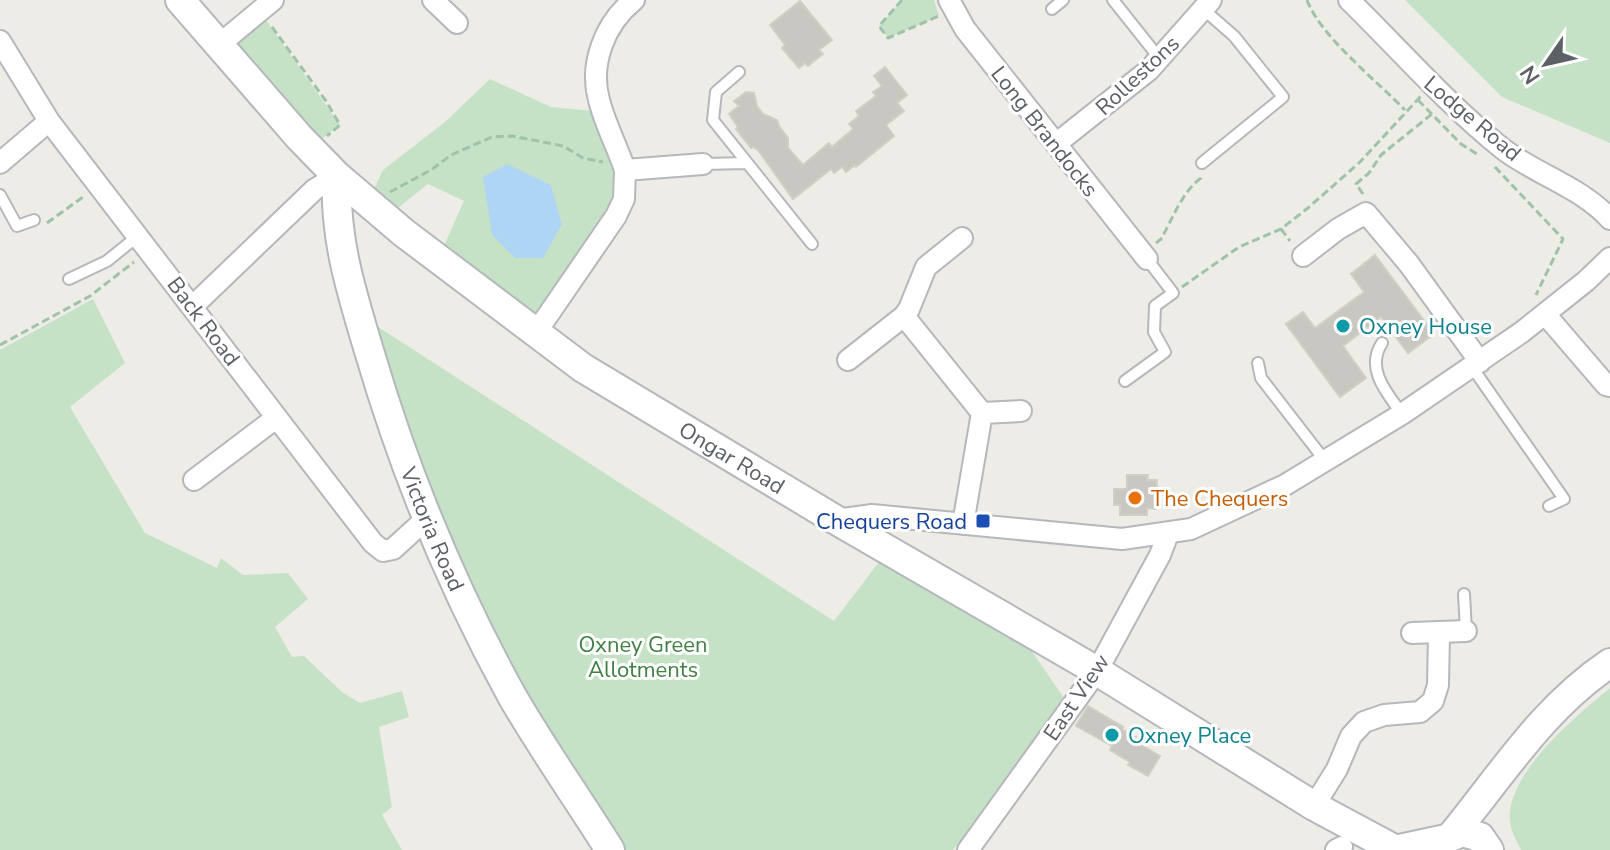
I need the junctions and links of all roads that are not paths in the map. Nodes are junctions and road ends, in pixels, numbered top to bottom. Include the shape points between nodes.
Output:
1 (180, 0) edge
2 (433, 0) edge
3 (634, 0) edge
4 (1063, 0) edge
5 (1113, 0) edge
6 (1349, 0) edge
7 (1207, 4) edge
8 (266, 5) edge
9 (951, 6) edge
10 (1052, 9) dead end
11 (457, 23) dead end
12 (0, 41) edge
13 (220, 44) junction
14 (1160, 59) junction
15 (739, 72) dead end
16 (49, 121) junction
17 (1057, 143) junction
18 (0, 163) edge
19 (746, 163) junction
20 (1202, 163) road end
21 (703, 164) joint
22 (625, 170) junction
23 (337, 176) junction
24 (0, 195) edge
25 (1610, 219) edge
26 (34, 220) road end
27 (962, 238) dead end
28 (144, 243) junction
29 (812, 244) dead end
30 (1144, 256) joint
31 (1303, 256) dead end
32 (1610, 258) edge
33 (69, 279) dead end
34 (193, 306) junction
35 (1545, 314) junction
36 (904, 316) junction
37 (535, 334) junction
38 (1382, 343) dead end
39 (848, 360) dead end
40 (1258, 363) dead end
41 (1476, 365) junction
42 (1125, 381) dead end
43 (1610, 386) edge
44 (1021, 411) dead end
45 (982, 413) junction
46 (1402, 414) junction
47 (276, 418) junction
48 (1326, 462) junction
49 (194, 480) dead end
50 (1549, 506) dead end
51 (426, 519) junction
52 (836, 520) junction
53 (963, 524) junction
54 (1168, 534) junction
55 (1464, 594) dead end
56 (1466, 631) joint
57 (1412, 633) dead end
58 (1439, 633) junction
59 (1610, 663) edge
60 (1097, 671) junction
61 (1489, 791) junction
62 (1314, 806) junction
63 (1446, 841) edge
64 (1488, 848) edge
65 (610, 850) edge
66 (968, 850) edge
67 (1395, 850) edge

1 - 13 street, Ongar Road
2 - 11 street
3 - 22 street via 613,21 602,44 596,84
4 - 10 lane
5 - 14 lane
6 - 25 street, Lodge Road via 1424,92 1505,150 1596,204
7 - 14 street, Rollestons
7 - 20 lane via 1283,97
8 - 13 street
9 - 17 street, Long Brandocks
12 - 16 street, Back Road
13 - 23 street, Ongar Road
14 - 17 street, Rollestons
15 - 19 lane via 716,92 713,120
16 - 18 street
16 - 28 street, Back Road
17 - 30 street, Long Brandocks
19 - 21 lane
19 - 29 lane
21 - 22 street
22 - 37 street via 624,199 616,216
23 - 34 street via 315,189
23 - 37 street, Ongar Road
23 - 51 street, Victoria Road via 337,231 343,257 377,378
24 - 26 lane via 17,226
27 - 36 street via 926,267
28 - 33 lane
28 - 34 street, Back Road
30 - 42 lane via 1173,293 1155,306 1154,332 1165,352
31 - 41 street via 1366,213 1409,264
32 - 35 street
34 - 47 street, Back Road
35 - 41 street
35 - 43 street
36 - 39 street
36 - 45 street
37 - 52 street, Ongar Road
38 - 46 lane via 1376,351 1376,372
40 - 48 lane via 1261,378
41 - 46 street
41 - 50 lane via 1564,499
44 - 45 street
45 - 53 street
46 - 48 street
47 - 49 street
47 - 51 street, Back Road via 383,551 393,549
48 - 54 street via 1248,505
51 - 65 street, Victoria Road via 514,698
52 - 53 street via 872,515
52 - 60 street, Ongar Road
53 - 54 street via 1122,539
54 - 60 street, East View
55 - 56 lane
56 - 58 street
57 - 58 street
58 - 62 street via 1433,701 1420,712 1364,722 1351,736
59 - 61 street via 1555,706
60 - 62 street, Ongar Road
60 - 66 street, East View
61 - 63 street
61 - 64 street
62 - 67 street, Ongar Road
63 - 64 street via 1472,833
63 - 67 street, Ongar Road

